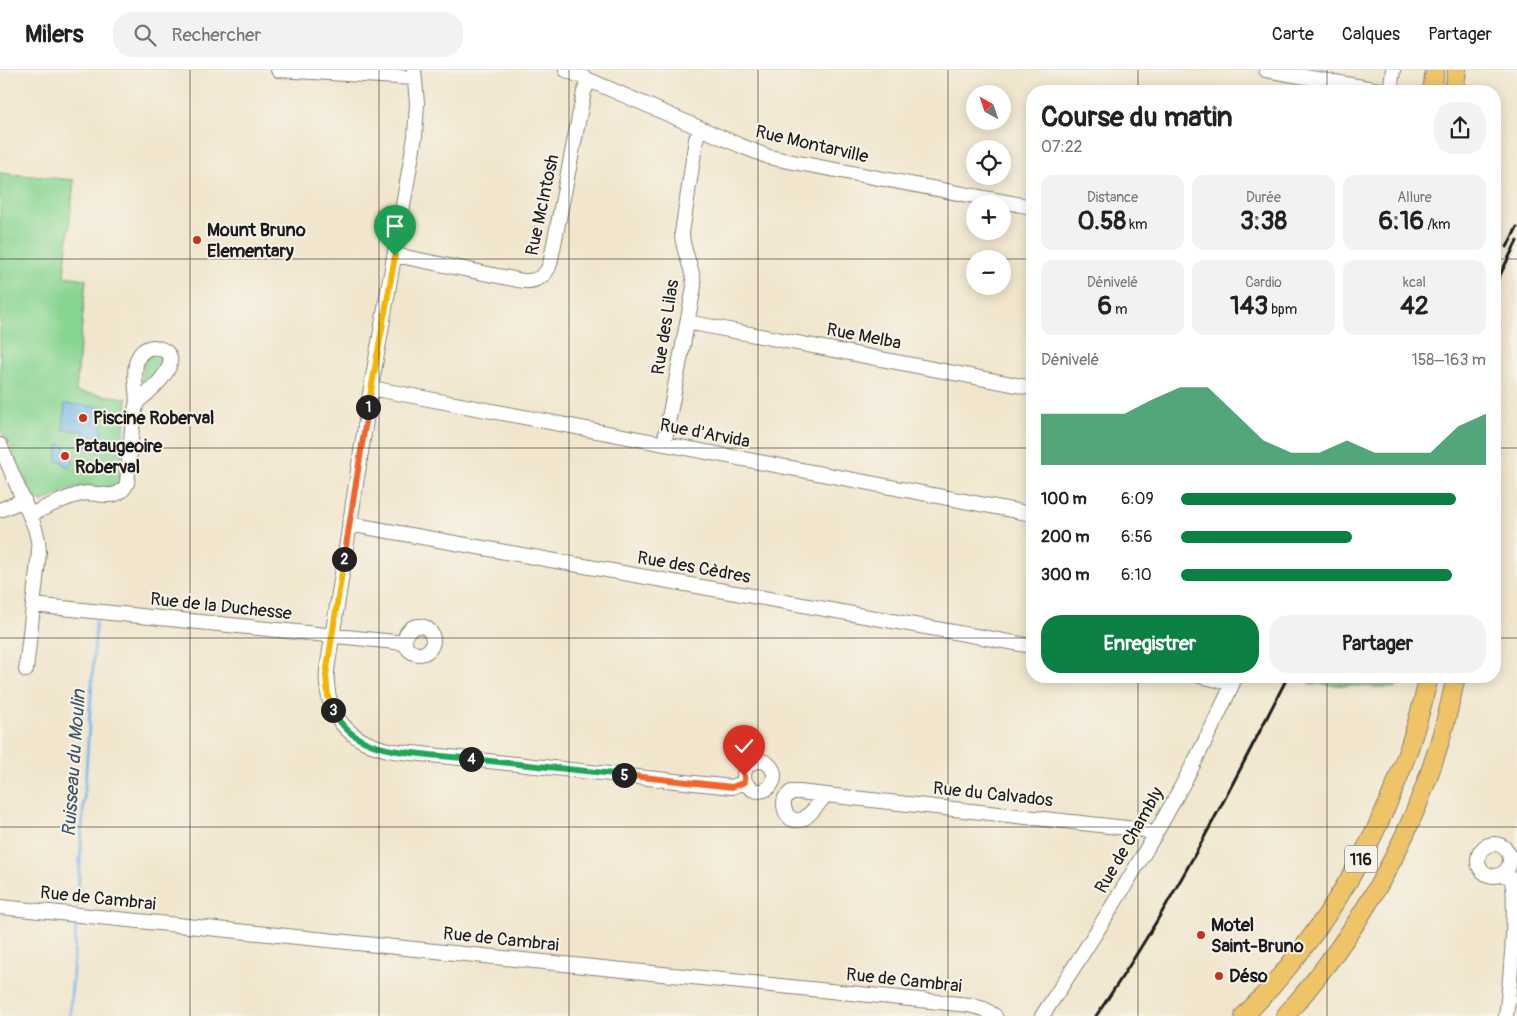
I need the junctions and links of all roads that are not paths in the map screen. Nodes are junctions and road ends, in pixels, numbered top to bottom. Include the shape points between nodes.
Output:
1 (278, 70) edge
2 (566, 70) edge
3 (1266, 70) edge
4 (1393, 70) edge
5 (1435, 70) edge
6 (1457, 70) edge
7 (414, 74) edge
8 (590, 80) junction
9 (1351, 85) edge
10 (1391, 85) edge
11 (1433, 85) edge
12 (1455, 85) edge
13 (700, 128) junction
14 (1026, 206) edge
15 (395, 256) junction
16 (688, 322) junction
17 (1026, 387) edge
18 (371, 388) junction
19 (137, 402) dead end
20 (664, 444) junction
21 (0, 445) edge
22 (24, 500) junction
23 (0, 510) edge
24 (1026, 513) edge
25 (30, 514) junction
26 (349, 524) junction
27 (33, 605) junction
28 (332, 636) junction
29 (405, 643) dead end
30 (1026, 645) edge
31 (26, 670) dead end
32 (1233, 683) edge
33 (1427, 683) edge
34 (1454, 683) edge
35 (745, 782) dead end
36 (826, 795) dead end
37 (1154, 836) junction
38 (1505, 872) dead end
39 (0, 907) edge
40 (995, 1016) edge
41 (1042, 1016) edge
42 (1244, 1016) edge
43 (1284, 1016) edge
44 (1506, 1016) edge

1 - 7 street
2 - 8 street, Rue Montarville
3 - 9 street
4 - 10 street
5 - 11 main road
6 - 12 main road
7 - 15 street via 416,128
8 - 13 street, Rue Montarville
8 - 15 street, Rue McIntosh via 584,92 550,264 543,276 527,282
13 - 14 street, Rue Montarville via 778,159
13 - 16 street, Rue des Lilas via 682,233 694,283
15 - 18 street
16 - 17 street, Rue Melba
16 - 20 street, Rue des Lilas
18 - 20 street, Rue d'Arvida
18 - 26 street
19 - 25 street via 124,488 114,495 81,494
20 - 24 street, Rue d'Arvida
21 - 22 street
22 - 23 street
22 - 25 street
25 - 27 street via 38,540
26 - 28 street
26 - 30 street, Rue des Cèdres
27 - 28 street, Rue de la Duchesse
27 - 31 street
28 - 29 street, Rue de la Duchesse
28 - 35 street via 326,675 330,702 346,729 373,746 393,751 732,787
32 - 37 street, Rue de Chambly
33 - 42 main road, 116 via 1401,772 1362,858 1314,933
34 - 43 main road, 116 via 1431,770 1388,868 1346,939
36 - 37 street, Rue du Calvados via 1136,828
37 - 41 street, Rue de Chambly
38 - 44 street via 1512,881 1517,909
39 - 40 street, Rue de Cambrai via 969,1005

